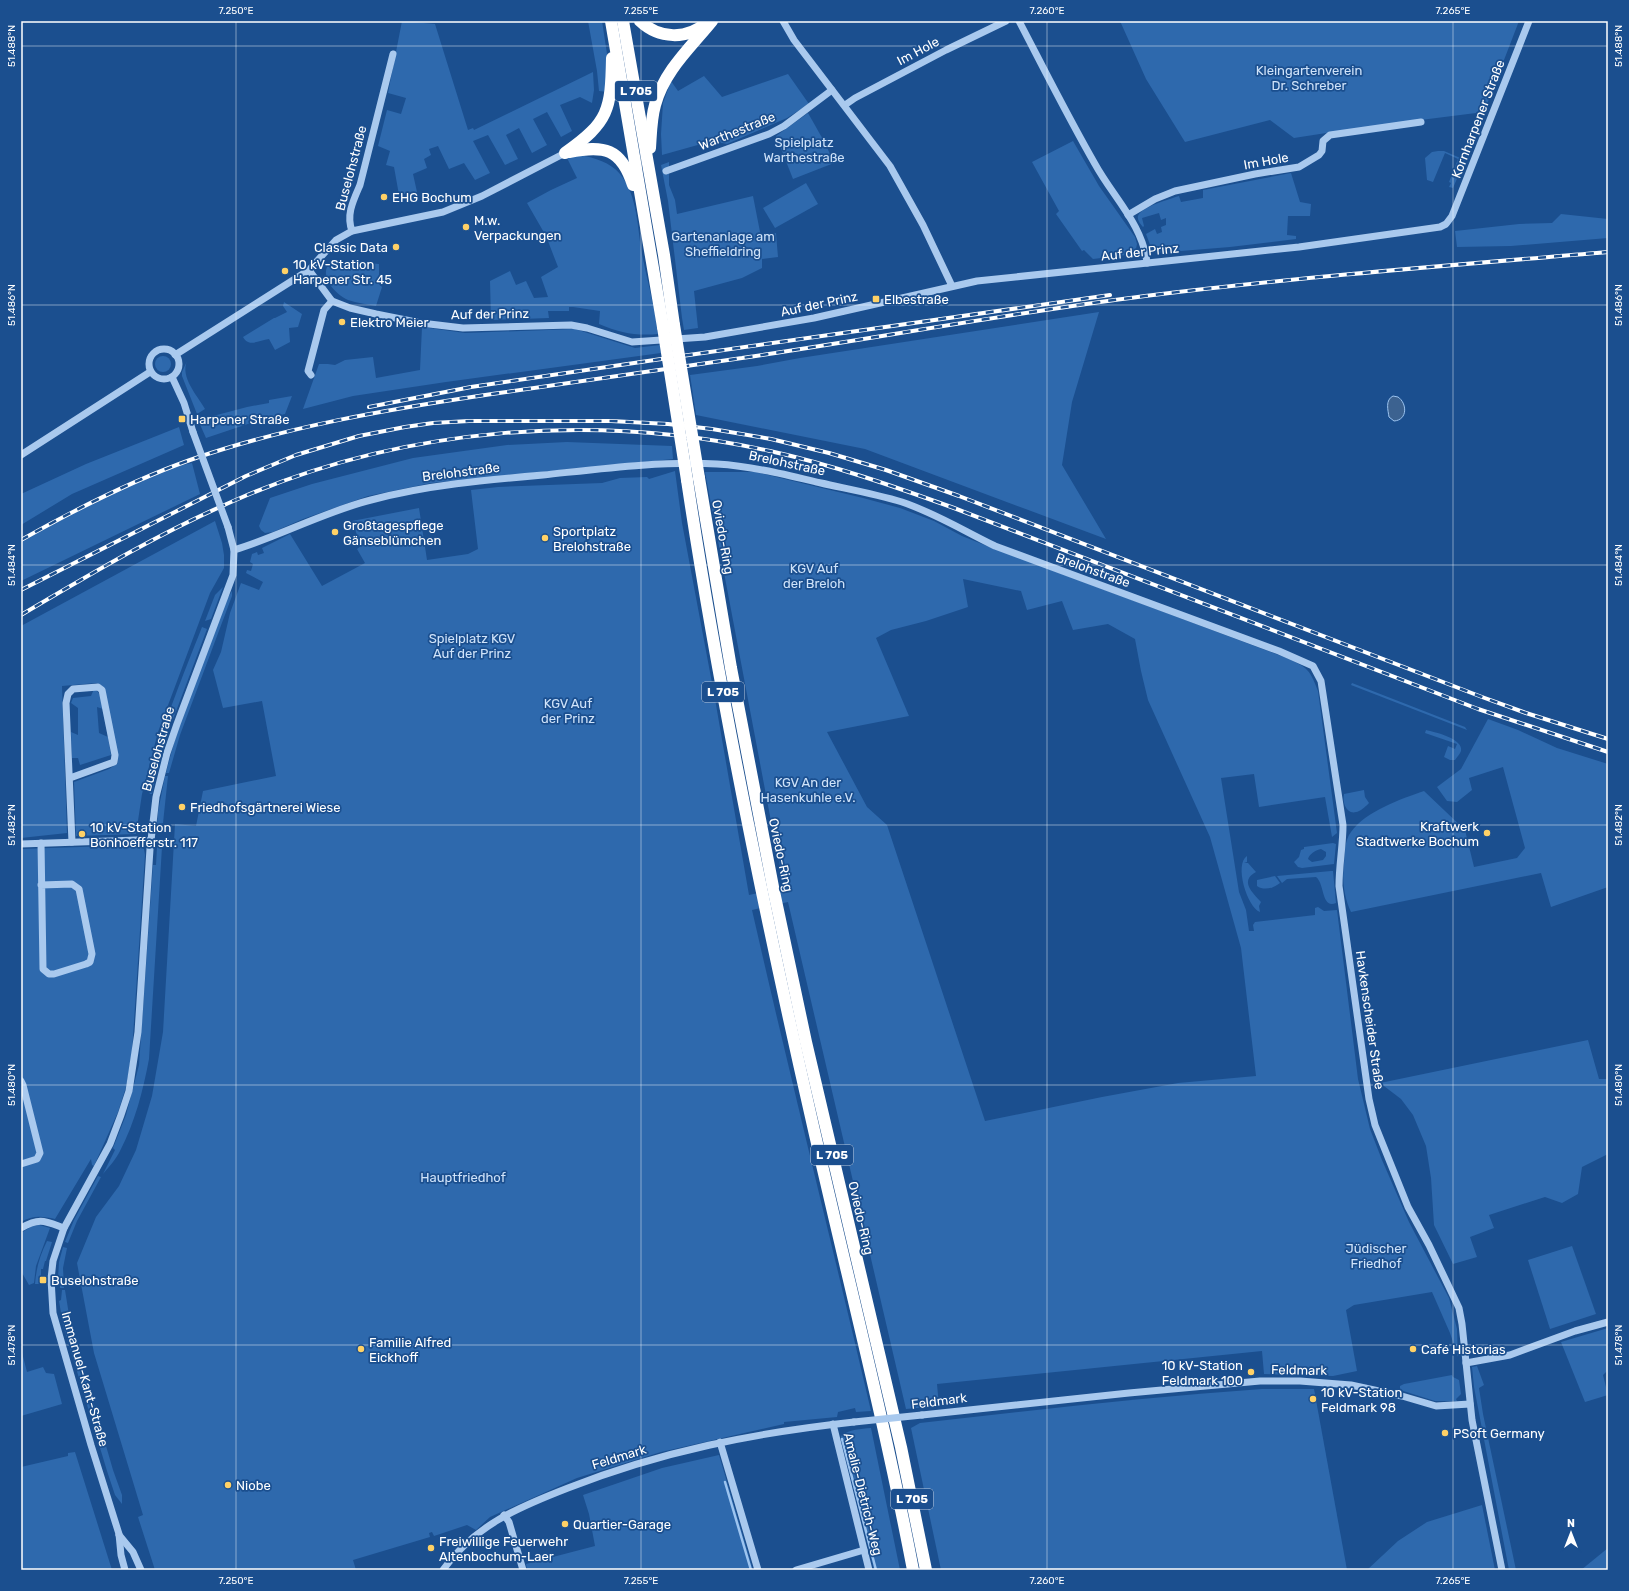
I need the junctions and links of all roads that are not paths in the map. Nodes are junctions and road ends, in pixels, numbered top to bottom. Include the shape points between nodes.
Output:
1 (623, 21) edge
2 (640, 21) edge
3 (708, 21) edge
4 (712, 21) edge
5 (783, 21) edge
6 (1006, 21) edge
7 (1019, 21) edge
8 (1529, 21) edge
9 (612, 25) edge
10 (393, 54) dead end
11 (832, 90) junction
12 (845, 105) junction
13 (1421, 122) dead end
14 (565, 153) junction
15 (648, 162) junction
16 (666, 171) dead end
17 (1128, 215) junction
18 (646, 222) junction
19 (1446, 224) joint
20 (352, 231) junction
21 (1147, 263) junction
22 (309, 270) junction
23 (952, 286) junction
24 (332, 301) junction
25 (668, 326) junction
26 (175, 355) junction
27 (150, 372) junction
28 (311, 375) dead end
29 (172, 377) junction
30 (21, 455) edge
31 (693, 479) junction
32 (234, 550) junction
33 (1313, 666) joint
34 (70, 778) junction
35 (150, 841) junction
36 (72, 842) junction
37 (41, 843) junction
38 (21, 844) edge
39 (41, 885) junction
40 (21, 1081) edge
41 (21, 1164) edge
42 (21, 1228) edge
43 (64, 1228) junction
44 (1608, 1322) edge
45 (1466, 1363) junction
46 (1470, 1404) junction
47 (833, 1424) junction
48 (720, 1442) junction
49 (504, 1515) junction
50 (119, 1534) junction
51 (864, 1550) junction
52 (125, 1570) edge
53 (141, 1570) edge
54 (443, 1570) edge
55 (523, 1570) edge
56 (758, 1570) edge
57 (796, 1570) edge
58 (869, 1570) edge
59 (913, 1570) edge
60 (926, 1570) edge
61 (1502, 1570) edge

1 - 15 highway, L 705
2 - 3 highway via 659,32 679,35 695,31
4 - 15 highway, L 705 via 677,62 663,83 655,105
5 - 11 street via 794,40
6 - 12 street, Im Hole via 946,50
7 - 17 street via 1096,166
8 - 19 street, Kornharpener Straße via 1452,216
9 - 14 highway, L 705 via 611,90 607,108 594,130
9 - 18 highway, Oviedo-Ring / L 705
10 - 20 street, Buselohstraße via 360,185 351,206 349,223
11 - 12 street
11 - 16 street, Warthestraße via 784,126 769,134
12 - 23 street via 896,176
13 - 17 street, Im Hole via 1330,135 1323,141 1319,155 1299,167 1175,191
14 - 18 highway, L 705 via 598,148 617,157 631,178
14 - 20 street via 482,196 443,212
15 - 25 highway, Oviedo-Ring / L 705
17 - 21 street via 1143,241
18 - 25 highway, Oviedo-Ring / L 705
19 - 21 street, Auf der Prinz via 1338,242
20 - 22 street via 336,240
21 - 23 street, Auf der Prinz via 977,281
22 - 24 street
22 - 26 street
23 - 24 street, Auf der Prinz via 769,327 705,337 638,342 571,325 463,328 440,326 350,308
24 - 28 street via 324,310 319,326 308,371
25 - 31 highway, Oviedo-Ring / L 705, bridge
26 - 27 street via 167,350 154,353 149,362
26 - 29 street via 178,367
27 - 29 street via 162,379
27 - 30 street
29 - 32 street, Buselohstraße, bridge via 184,402
31 - 59 highway, Oviedo-Ring / L 705 via 703,581 762,894 811,1120 880,1408
31 - 60 highway, Oviedo-Ring / L 705 via 806,1042 892,1406
32 - 33 street, Brelohstraße via 261,542 338,510 417,489 647,465 683,463 743,466 902,502 995,546 1279,651
32 - 35 street, Buselohstraße via 232,575 167,753 156,796
33 - 45 street, Havkenscheider Straße via 1321,681 1343,825 1339,886 1369,1099 1375,1125 1408,1207 1457,1303
34 - 34 street via 114,762 114,749 102,690 98,687 73,689 68,694 66,703
34 - 36 street
35 - 36 street
35 - 43 street, Buselohstraße via 138,1032 132,1077 122,1115 110,1144
36 - 37 street
37 - 38 street
37 - 39 street
39 - 39 street via 43,969 49,974 54,974 90,962 92,954 79,889 72,884
40 - 41 street via 40,1153 37,1159
42 - 43 street via 34,1221 44,1220
43 - 50 street, Immanuel-Kant-Straße via 52,1261 53,1313
44 - 45 street via 1575,1330 1510,1355
45 - 46 street, Havkenscheider Straße
46 - 47 street, Feldmark, bridge via 1436,1406 1352,1385 1269,1381 1129,1392
46 - 61 street, Havkenscheider Straße
47 - 48 street, Feldmark
47 - 51 street, Amalie-Dietrich-Weg
48 - 49 street, Feldmark via 669,1454 590,1478
48 - 56 street
49 - 54 street, Feldmark via 474,1537
49 - 55 street via 509,1522
50 - 52 street, Immanuel-Kant-Straße
50 - 53 street, Immanuel-Kant-Straße via 133,1552
51 - 57 street
51 - 58 street, Amalie-Dietrich-Weg

